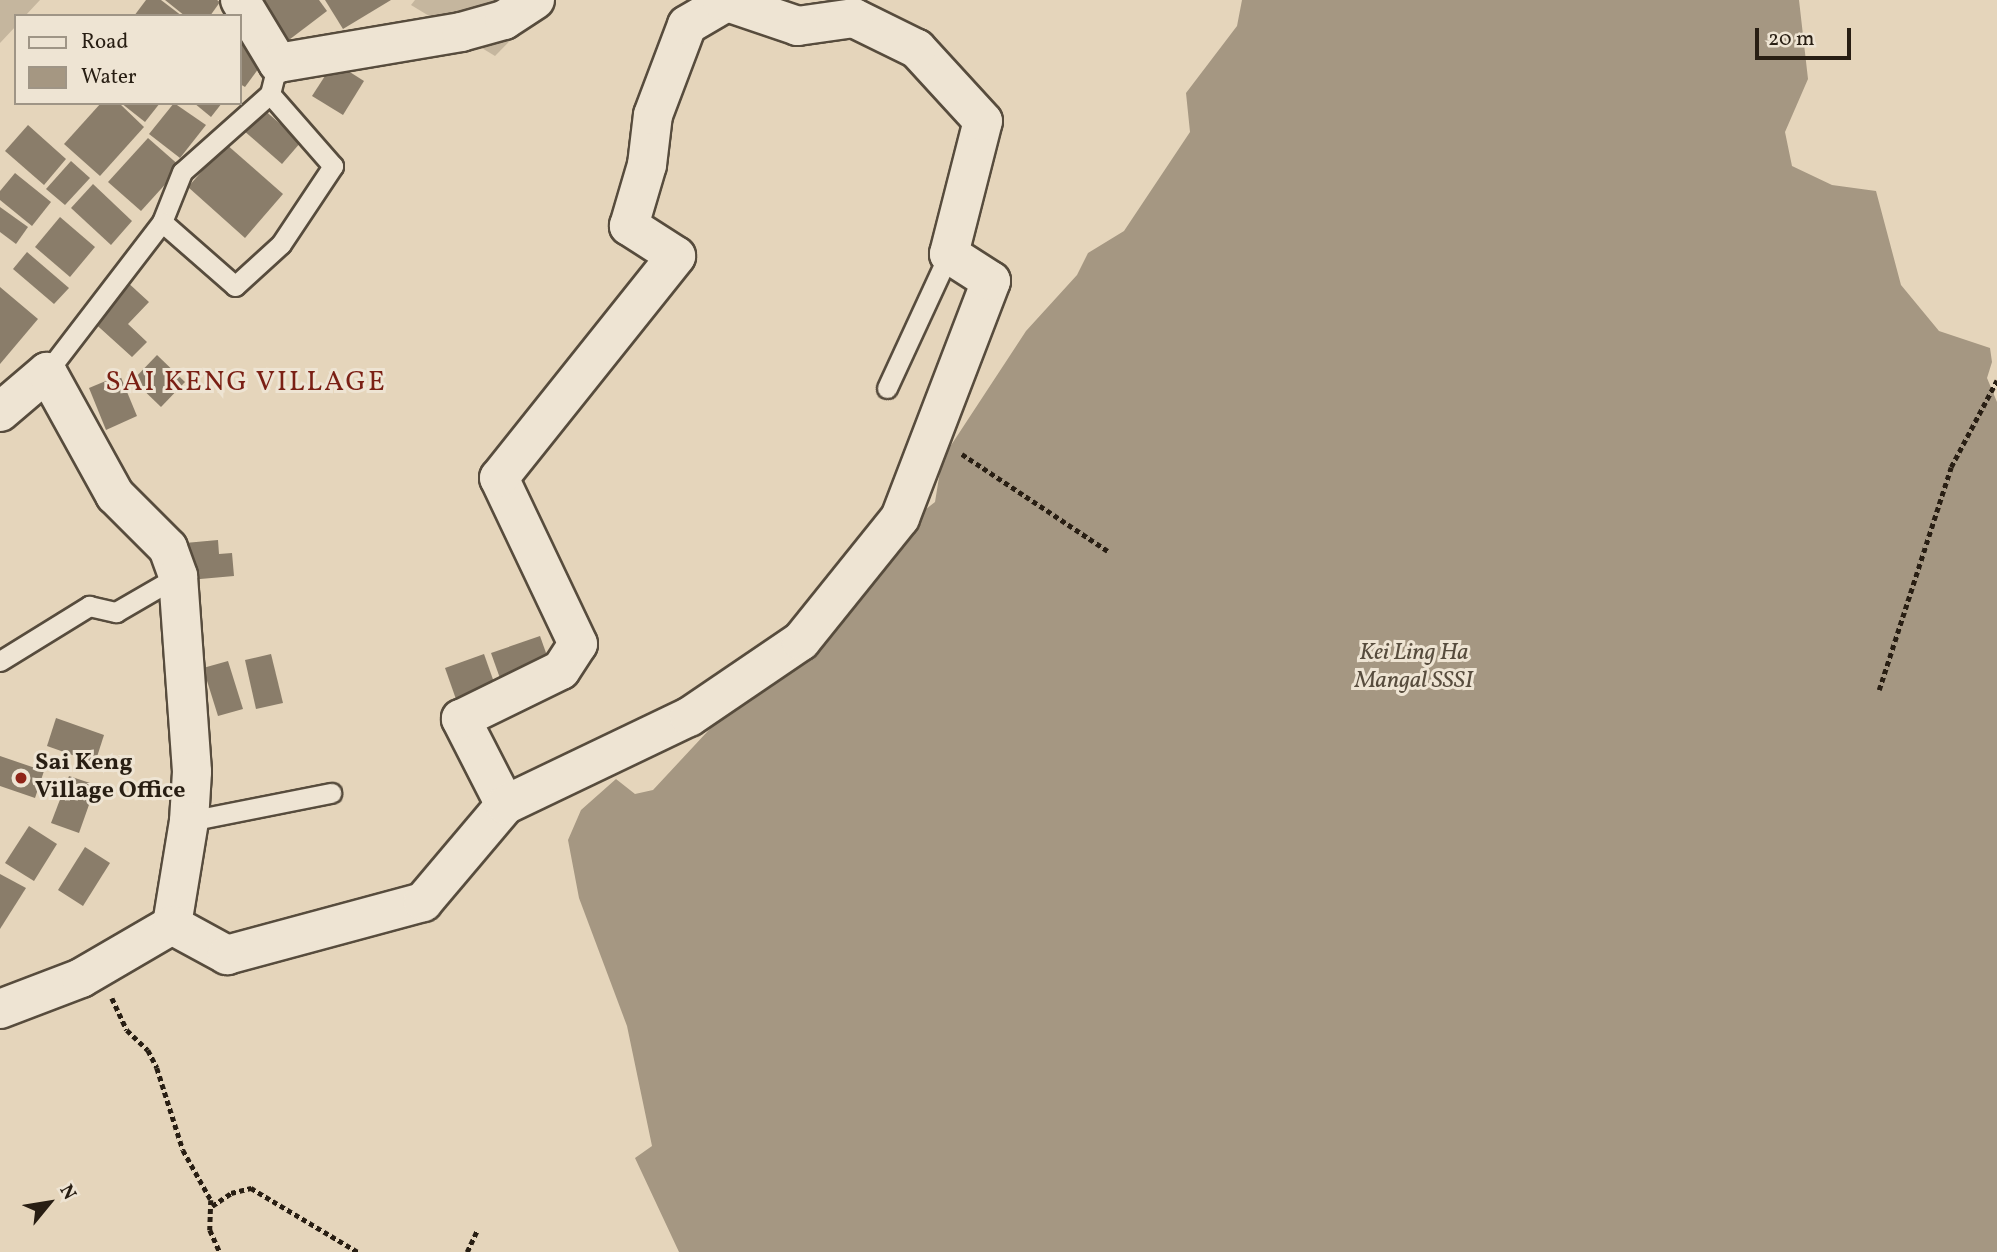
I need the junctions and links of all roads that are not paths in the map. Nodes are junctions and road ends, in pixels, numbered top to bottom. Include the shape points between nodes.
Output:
1 (240, 0) edge
2 (535, 0) edge
3 (722, 2) edge
4 (862, 9) edge
5 (274, 78) junction
6 (162, 222) junction
7 (949, 254) junction
8 (47, 372) junction
9 (887, 388) dead end
10 (0, 412) edge
11 (178, 576) junction
12 (0, 661) edge
13 (331, 793) dead end
14 (505, 805) junction
15 (190, 821) junction
16 (172, 925) junction
17 (0, 1009) edge

1 - 5 street
2 - 5 street via 504,20
3 - 4 street via 798,26
3 - 14 street via 687,25 653,115 647,165 629,226 677,256 499,478 578,644 561,670 461,719
4 - 7 street via 917,49 983,121
5 - 6 lane via 182,172
5 - 6 lane via 334,166 281,244 236,286
6 - 8 lane
7 - 9 lane
7 - 14 street via 991,281 900,518 801,641 689,717
8 - 10 street
8 - 11 street via 115,495 168,548
11 - 12 lane via 116,612 89,606
11 - 15 street via 192,772
13 - 15 lane
14 - 16 street via 423,902 227,955
15 - 16 street
16 - 17 street via 97,968

